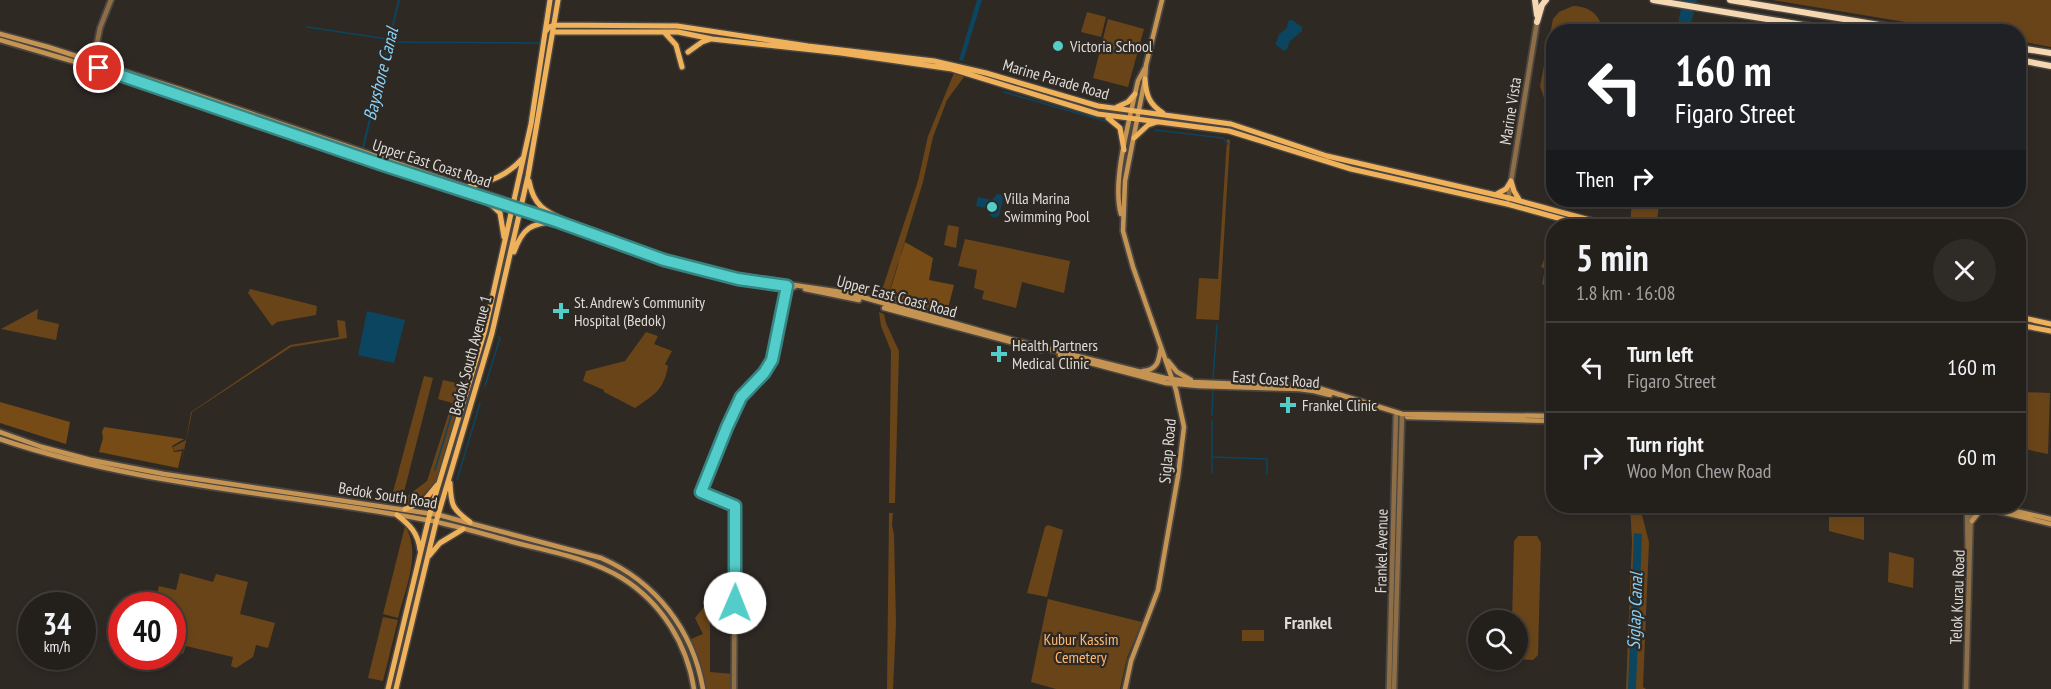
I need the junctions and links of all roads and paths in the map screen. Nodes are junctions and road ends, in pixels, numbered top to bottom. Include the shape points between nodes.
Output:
1 (550, 0) edge
2 (558, 0) edge
3 (1162, 0) edge
4 (1535, 0) edge
5 (1546, 0) edge
6 (1653, 0) edge
7 (1730, 0) edge
8 (108, 2) edge
9 (1537, 22) junction
10 (1796, 24) edge
11 (1873, 24) edge
12 (554, 25) junction
13 (546, 31) junction
14 (553, 32) junction
15 (663, 32) junction
16 (0, 34) edge
17 (712, 39) junction
18 (0, 40) edge
19 (2026, 49) edge
20 (688, 52) dead end
21 (2051, 53) edge
22 (2026, 61) edge
23 (93, 64) junction
24 (1146, 65) junction
25 (2051, 66) edge
26 (682, 67) dead end
27 (1145, 79) junction
28 (1135, 94) junction
29 (1112, 109) junction
30 (1135, 111) junction
31 (1166, 114) junction
32 (1104, 115) junction
33 (1134, 118) junction
34 (1159, 121) junction
35 (1134, 138) junction
36 (1124, 150) junction
37 (524, 157) junction
38 (528, 177) junction
39 (1511, 182) junction
40 (468, 187) junction
41 (1495, 195) junction
42 (485, 199) junction
43 (1508, 201) junction
44 (1520, 201) junction
45 (513, 206) junction
46 (521, 208) junction
47 (1122, 218) junction
48 (1565, 219) edge
49 (1586, 219) edge
50 (556, 221) junction
51 (570, 223) junction
52 (505, 242) junction
53 (506, 273) junction
54 (787, 284) junction
55 (2026, 319) edge
56 (2051, 324) edge
57 (2026, 327) edge
58 (2051, 332) edge
59 (1161, 346) junction
60 (1068, 356) junction
61 (1165, 357) junction
62 (1138, 372) junction
63 (1173, 382) junction
64 (1193, 382) junction
65 (1396, 415) junction
66 (1402, 415) junction
67 (1546, 416) edge
68 (1546, 421) edge
69 (0, 432) edge
70 (0, 439) edge
71 (164, 477) junction
72 (449, 479) junction
73 (440, 482) junction
74 (405, 509) junction
75 (430, 513) junction
76 (1969, 513) edge
77 (1978, 513) edge
78 (2013, 513) edge
79 (2022, 513) edge
80 (397, 515) junction
81 (439, 515) junction
82 (2051, 519) edge
83 (428, 521) junction
84 (436, 522) junction
85 (470, 522) junction
86 (2051, 524) edge
87 (1970, 525) junction
88 (463, 529) junction
89 (420, 557) junction
90 (428, 557) junction
91 (388, 689) edge
92 (396, 689) edge
93 (694, 689) edge
94 (703, 689) edge
95 (734, 689) edge
96 (1125, 689) edge
97 (1389, 689) edge
98 (1394, 689) edge
99 (1965, 689) edge

1 - 13 main road, Bedok South Avenue 1
2 - 12 main road, Bedok South Avenue 1
3 - 24 main road, Siglap Road
4 - 9 highway
5 - 9 highway
6 - 10 highway
7 - 11 highway
8 - 23 street
9 - 39 street, Marine Vista
12 - 13 main road
12 - 14 main road, Bedok South Avenue 1
12 - 29 main road, Marine Parade Road via 677,26 923,59
13 - 37 main road, Bedok South Avenue 1
14 - 15 main road, Marine Parade Road
14 - 38 main road, Bedok South Avenue 1
15 - 17 main road, Marine Parade Road
15 - 26 main road via 676,45
16 - 23 main road, Upper East Coast Road
17 - 20 main road
17 - 32 main road, Marine Parade Road via 952,69
18 - 23 main road, Upper East Coast Road
19 - 21 highway
22 - 25 highway
23 - 40 main road, Upper East Coast Road
23 - 42 main road, Upper East Coast Road
24 - 27 main road, Siglap Road
24 - 28 main road, Siglap Road
27 - 30 main road, Siglap Road
27 - 31 main road via 1148,98
28 - 29 main road
28 - 30 main road, Siglap Road
29 - 30 main road, Marine Parade Road
30 - 31 main road, Marine Parade Road
30 - 33 main road, Siglap Road
31 - 41 main road, Marine Parade Road via 1236,126 1327,156
32 - 33 main road, Marine Parade Road
32 - 36 main road via 1120,128
33 - 34 main road, Marine Parade Road
33 - 35 main road, Siglap Road
33 - 36 main road, Siglap Road
34 - 35 main road
34 - 43 main road, Marine Parade Road via 1229,131 1351,169
35 - 47 main road, Siglap Road
36 - 47 main road, Siglap Road via 1117,201
37 - 40 main road via 501,177
37 - 45 main road, Bedok South Avenue 1
38 - 46 main road, Bedok South Avenue 1
38 - 51 main road via 537,203
39 - 41 main road
39 - 43 street, Marine Vista
39 - 44 main road
40 - 45 main road, Upper East Coast Road
41 - 43 main road, Marine Parade Road
42 - 45 main road, Upper East Coast Road
42 - 52 main road via 500,213
43 - 44 main road, Marine Parade Road
43 - 48 main road, Marine Parade Road
44 - 49 main road, Marine Parade Road
45 - 46 main road, Upper East Coast Road
45 - 52 main road, Bedok South Avenue 1
46 - 50 main road, Upper East Coast Road
46 - 51 main road, Upper East Coast Road
46 - 53 main road, Bedok South Avenue 1
47 - 59 main road, Siglap Road via 1133,267
50 - 53 main road via 536,224 524,231
50 - 54 main road, Upper East Coast Road via 688,268
51 - 54 main road, Upper East Coast Road via 689,265
52 - 73 main road, Bedok South Avenue 1 via 485,330
53 - 72 main road, Bedok South Avenue 1
54 - 60 main road, Upper East Coast Road via 848,293
54 - 95 street via 772,360 741,397 701,492 735,506
55 - 56 main road
57 - 58 main road
59 - 61 main road, Siglap Road
59 - 62 main road via 1154,368
60 - 62 main road, East Coast Road
60 - 63 main road, East Coast Road
61 - 63 main road, Siglap Road
61 - 64 main road via 1177,372
62 - 63 main road, East Coast Road
63 - 64 main road, East Coast Road
63 - 65 main road, East Coast Road via 1314,391
63 - 96 main road, Siglap Road via 1184,427 1178,476 1158,590
64 - 65 main road, East Coast Road via 1315,387
65 - 66 main road, East Coast Road
65 - 97 street, Frankel Avenue
66 - 67 main road, East Coast Road
66 - 68 main road, East Coast Road
66 - 98 street, Frankel Avenue
69 - 71 main road, Bedok South Road via 42,447
70 - 71 main road, Bedok South Road via 94,467
71 - 74 main road, Bedok South Road
71 - 80 main road, Bedok South Road
72 - 81 main road, Bedok South Avenue 1
72 - 85 main road via 454,509
73 - 74 main road via 423,502
73 - 75 main road, Bedok South Avenue 1
74 - 75 main road, Bedok South Road
75 - 81 main road, Bedok South Road
75 - 83 main road, Bedok South Avenue 1
76 - 87 street, Telok Kurau Road
77 - 87 main road
78 - 86 main road
79 - 82 main road
80 - 83 main road, Bedok South Road
80 - 89 main road via 416,535
81 - 84 main road, Bedok South Avenue 1
81 - 85 main road, Bedok South Road
83 - 84 main road, Bedok South Road
83 - 89 main road, Bedok South Avenue 1
84 - 88 main road, Bedok South Road
84 - 90 main road, Bedok South Avenue 1
85 - 94 main road, Bedok South Road via 591,555 638,579 664,603 686,635
87 - 99 street, Telok Kurau Road
88 - 90 main road via 440,543
88 - 93 main road, Bedok South Road via 588,563 633,585 657,607 679,639
89 - 91 main road, Bedok South Avenue 1
90 - 92 main road, Bedok South Avenue 1

